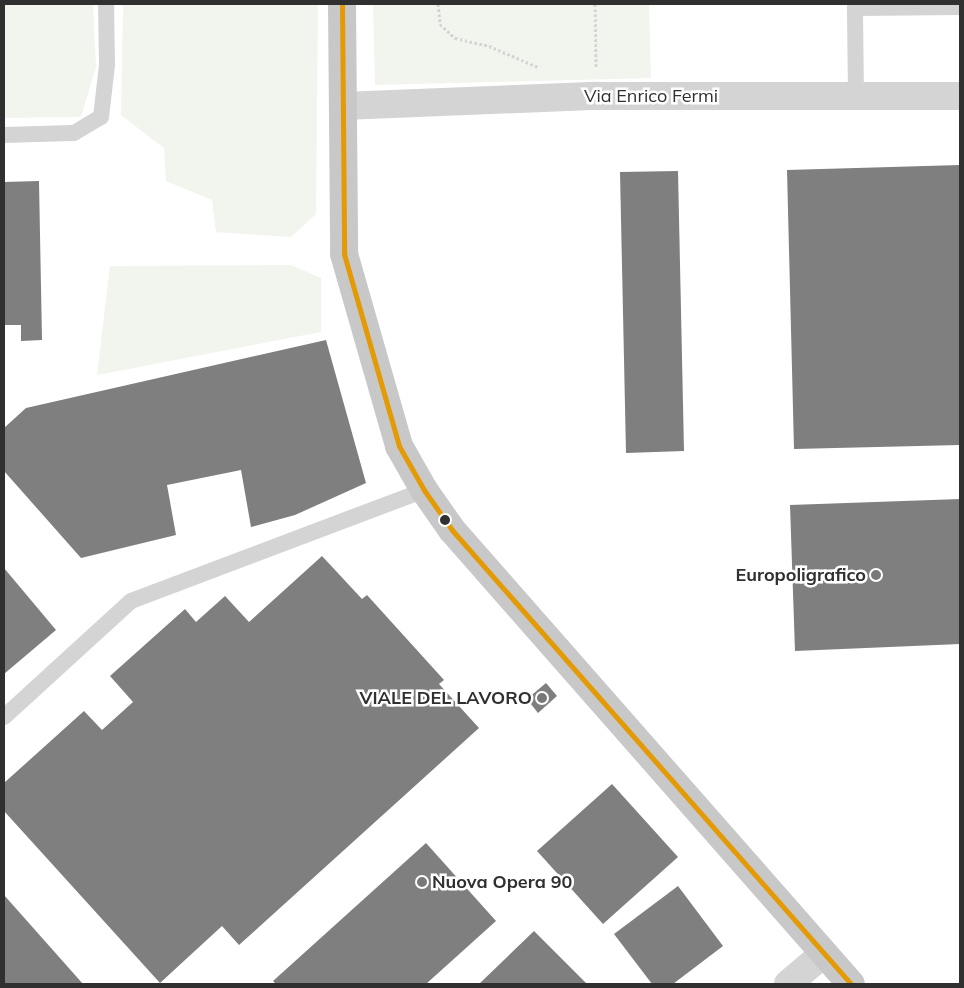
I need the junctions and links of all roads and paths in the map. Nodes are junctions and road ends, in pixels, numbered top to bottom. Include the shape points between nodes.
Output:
1 (106, 4) edge
2 (342, 4) edge
3 (438, 4) edge
4 (595, 4) edge
5 (960, 6) edge
6 (541, 68) dead end
7 (597, 96) junction
8 (856, 96) junction
9 (960, 96) edge
10 (343, 106) junction
11 (4, 134) edge
12 (424, 490) junction
13 (4, 717) edge
14 (823, 954) junction
15 (788, 984) edge
16 (851, 984) edge

1 - 11 lane via 107,65 101,117 74,133
2 - 10 main road
3 - 6 path via 440,24 455,38 489,46
4 - 7 path
5 - 8 lane via 855,8
7 - 8 street, Via Enrico Fermi
7 - 10 street, Via Enrico Fermi
8 - 9 street, Via Enrico Fermi
10 - 12 main road via 344,254 399,446
12 - 13 lane via 131,601
12 - 14 main road via 452,530
14 - 15 street
14 - 16 main road

